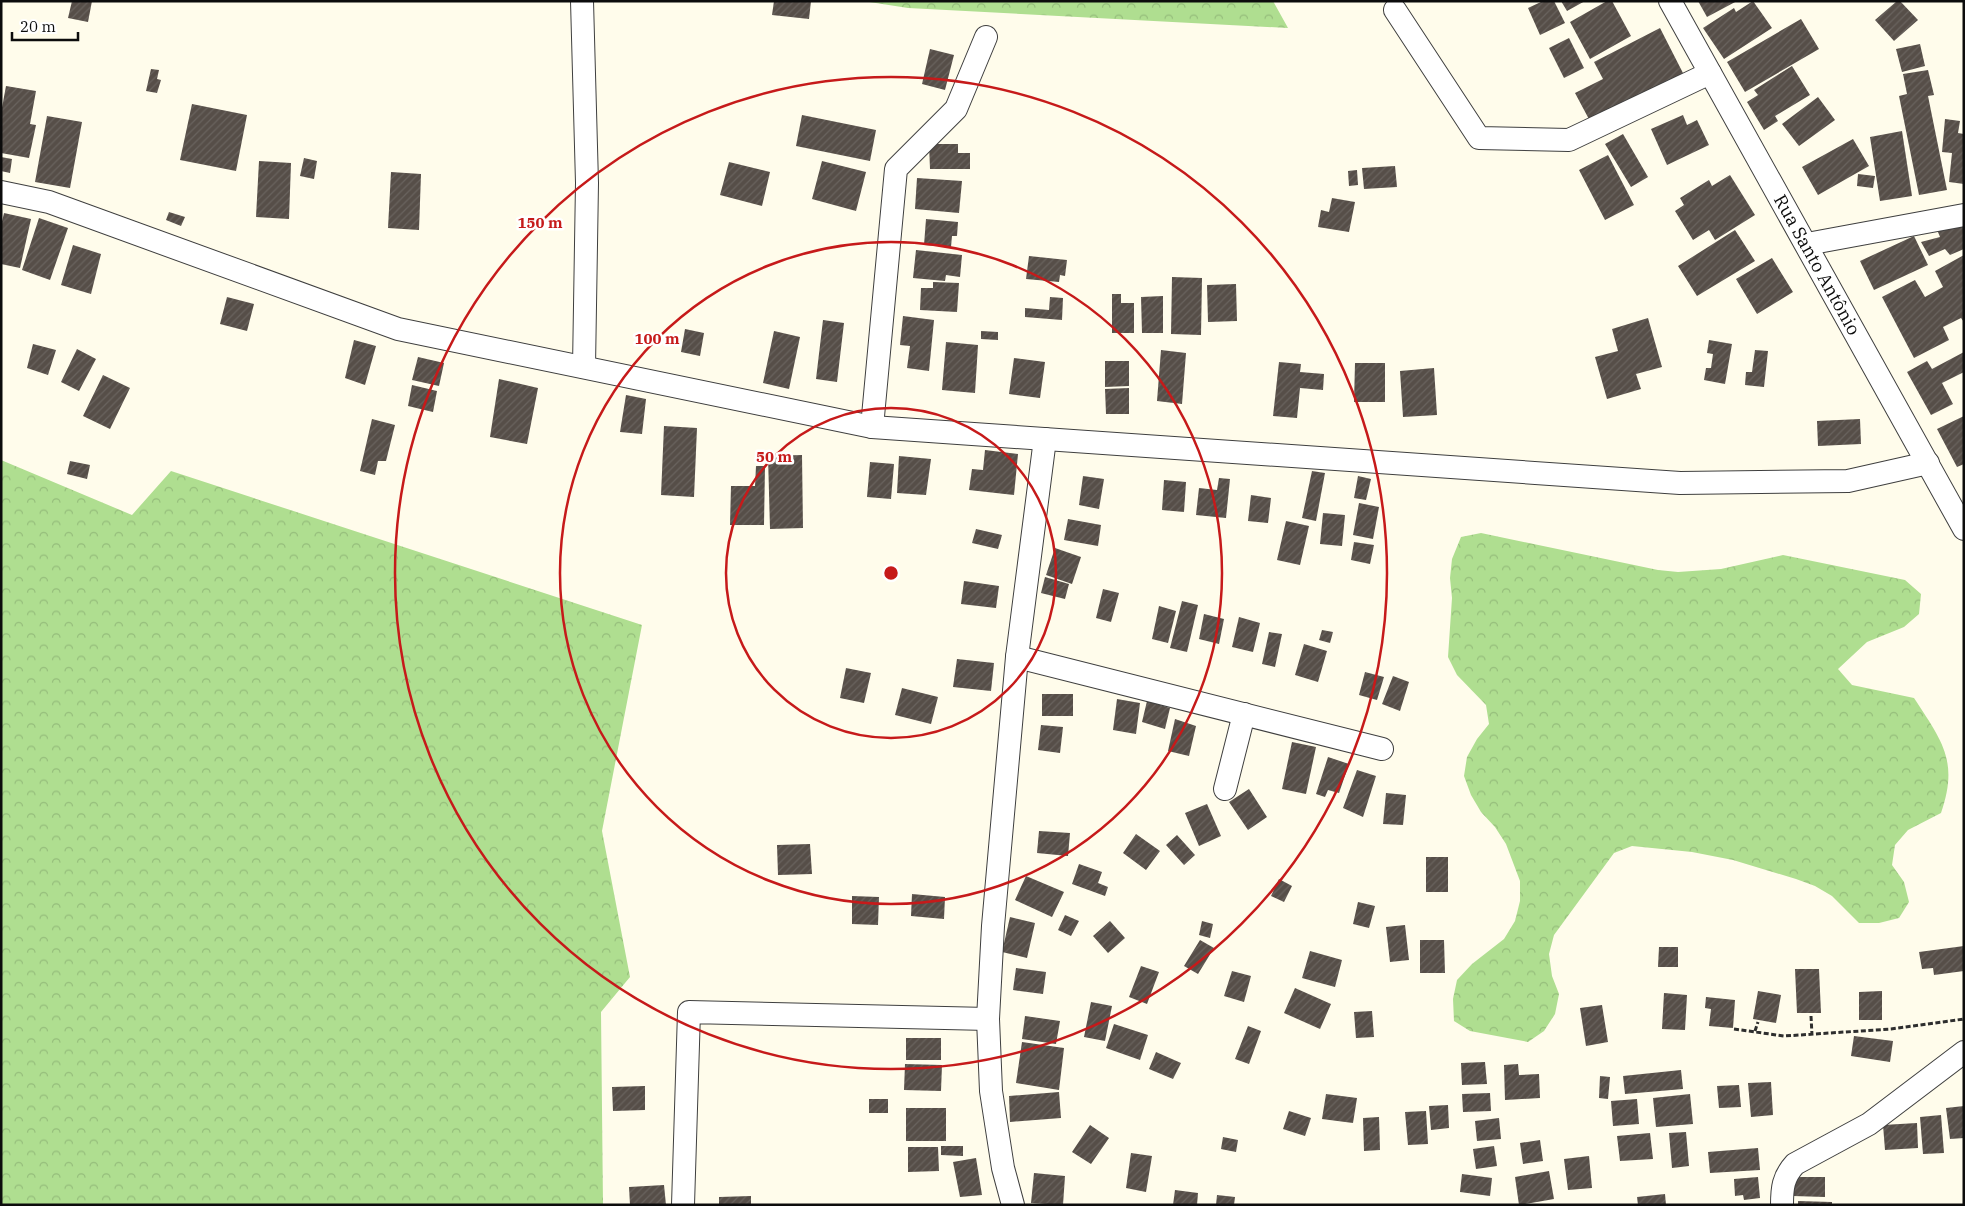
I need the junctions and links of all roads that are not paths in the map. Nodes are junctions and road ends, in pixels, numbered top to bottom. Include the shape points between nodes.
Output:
1 (582, 1) edge
2 (1670, 1) edge
3 (1395, 10) dead end
4 (986, 37) dead end
5 (1710, 73) junction
6 (1, 192) edge
7 (1964, 215) edge
8 (1806, 244) junction
9 (584, 368) junction
10 (872, 427) junction
11 (1045, 439) junction
12 (1928, 463) junction
13 (1964, 529) edge
14 (1017, 657) junction
15 (1244, 714) junction
16 (1382, 749) dead end
17 (1225, 789) dead end
18 (988, 1019) junction
19 (1964, 1052) edge
20 (683, 1205) edge
21 (1013, 1205) edge
22 (1782, 1205) edge

1 - 9 street via 588,183
2 - 5 street, Rua Santo Antônio
3 - 5 street via 1479,138 1569,140
4 - 10 street via 956,109 896,168
5 - 8 street, Rua Santo Antônio
6 - 9 street via 49,202 398,329
7 - 8 street
8 - 12 street, Rua Santo Antônio
9 - 10 street
10 - 11 street
11 - 12 street via 1680,483 1848,481
11 - 14 street
12 - 13 street, Rua Santo Antônio
14 - 15 street
14 - 18 street
15 - 16 street
15 - 17 street
18 - 20 street via 689,1012
18 - 21 street via 991,1090 1003,1168
19 - 22 street via 1869,1124 1794,1164 1786,1174

